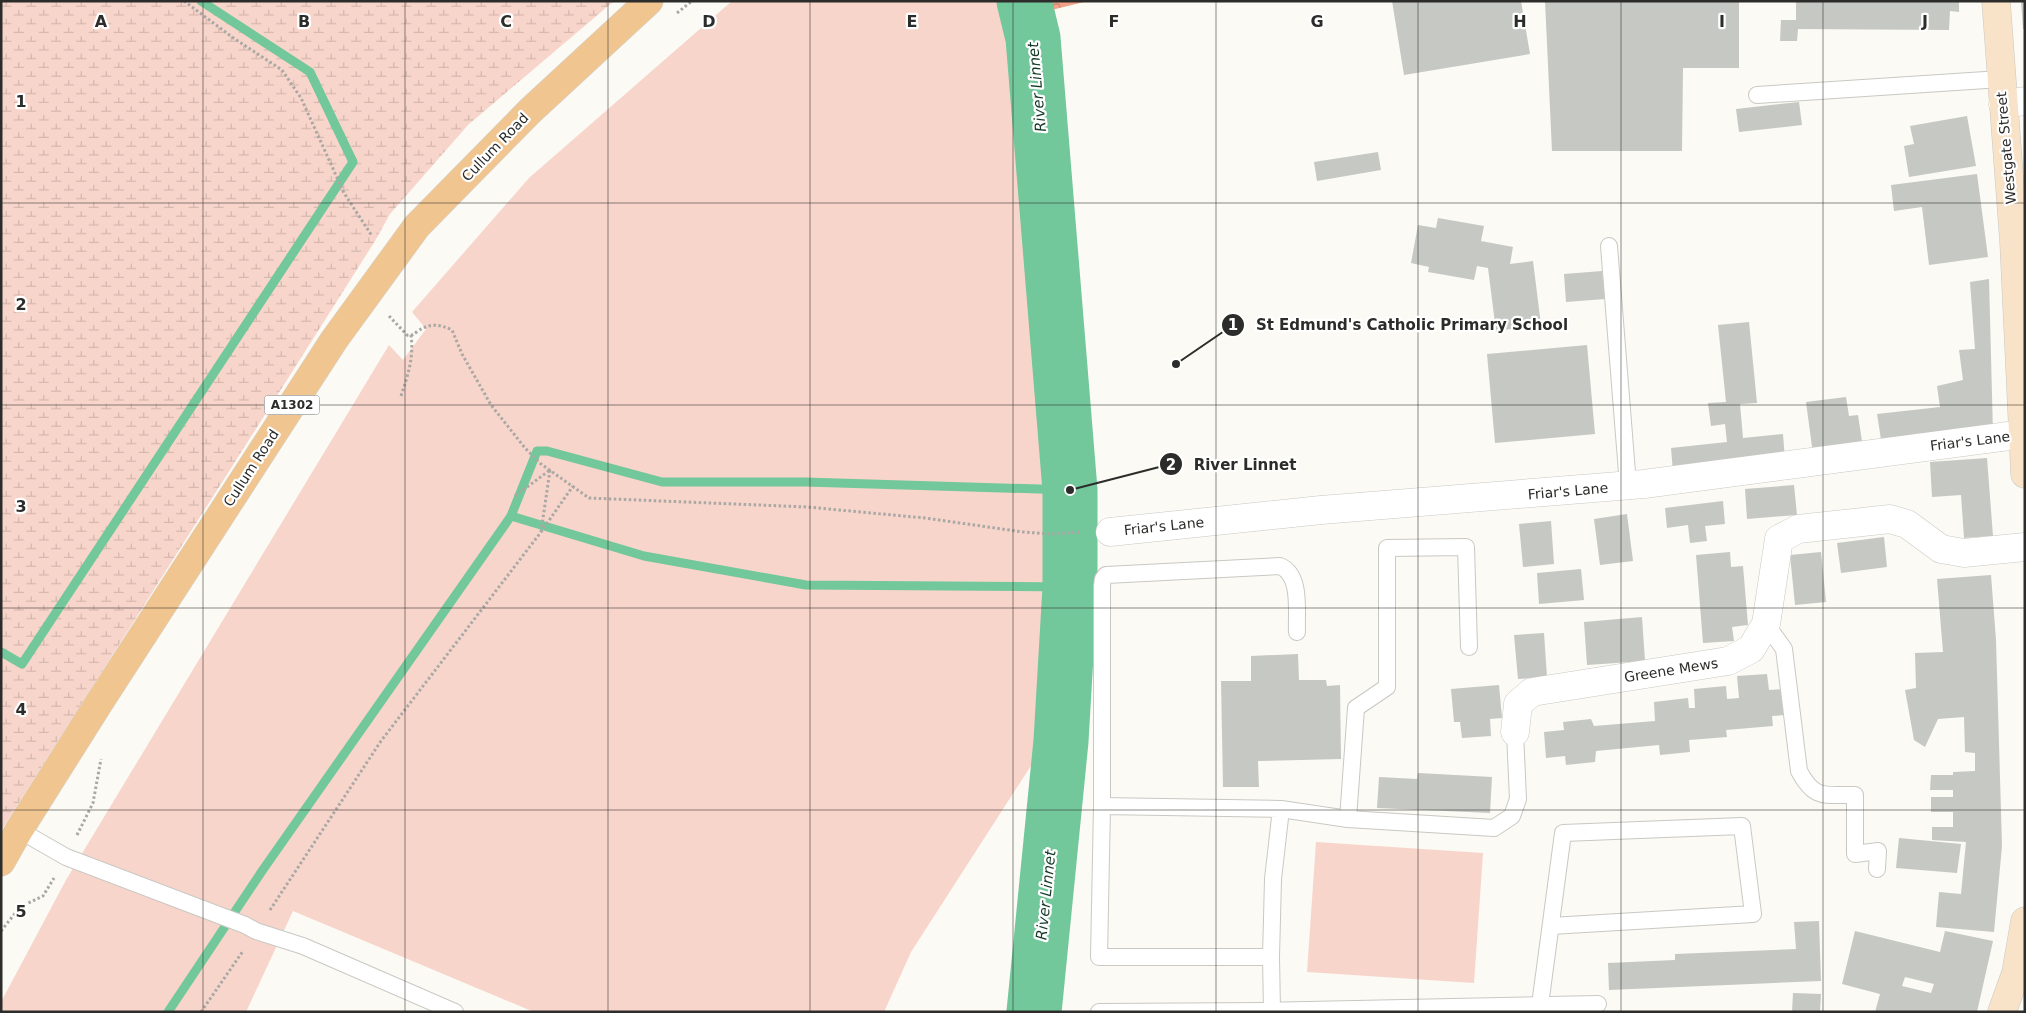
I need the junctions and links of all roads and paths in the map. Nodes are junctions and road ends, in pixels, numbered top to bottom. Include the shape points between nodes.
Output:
1 (184, 1) edge
2 (649, 1) edge
3 (692, 1) edge
4 (1996, 1) edge
5 (675, 15) dead end
6 (1757, 95) dead end
7 (2009, 95) edge
8 (375, 241) dead end
9 (1608, 246) dead end
10 (385, 312) dead end
11 (411, 336) junction
12 (401, 396) dead end
13 (2024, 434) edge
14 (550, 470) junction
15 (2025, 474) edge
16 (1628, 485) junction
17 (573, 486) junction
18 (515, 496) dead end
19 (541, 532) junction
20 (1083, 532) dead end
21 (1110, 532) dead end
22 (2025, 546) edge
23 (1766, 624) junction
24 (1297, 632) dead end
25 (1469, 647) dead end
26 (1515, 732) joint
27 (105, 752) dead end
28 (93, 803) dead end
29 (1102, 806) junction
30 (1281, 808) junction
31 (1348, 819) junction
32 (19, 830) junction
33 (1, 862) edge
34 (1877, 869) dead end
35 (43, 896) dead end
36 (2025, 920) edge
37 (1551, 926) junction
38 (251, 928) junction
39 (1, 931) edge
40 (1271, 956) junction
41 (2020, 973) edge
42 (1598, 1004) dead end
43 (1540, 1005) junction
44 (1279, 1011) edge
45 (201, 1012) edge
46 (455, 1012) edge
47 (1100, 1012) edge
48 (2002, 1012) edge

1 - 8 path via 282,70 301,98 344,193
2 - 32 main road, Cullum Road / A1302 via 530,111 417,226 334,340
3 - 5 path
4 - 7 street, Westgate Street
6 - 7 lane
7 - 13 street, Westgate Street
9 - 16 lane
10 - 11 path
11 - 12 path via 413,351
11 - 14 path via 424,327 439,324 452,330 491,405 525,448
13 - 15 street, Westgate Street
13 - 16 street, Friar's Lane
14 - 17 path
14 - 18 path
14 - 19 path
16 - 21 street, Friar's Lane via 1321,510
17 - 19 path
17 - 20 path via 589,498 807,507 1050,534
19 - 38 path via 381,740
22 - 23 street, Greene Mews via 1964,553 1941,549 1907,524 1890,519 1798,528 1779,539
23 - 26 street, Greene Mews via 1751,649 1728,662 1532,692 1518,704
23 - 34 lane via 1784,649 1799,771 1807,786 1818,794 1855,795 1855,854 1878,852
24 - 29 lane via 1294,582 1286,568 1280,566 1106,575 1102,586
25 - 31 lane via 1466,547 1387,548 1387,687 1356,708
26 - 31 lane via 1518,799 1512,816 1494,828
27 - 28 path via 100,761
29 - 30 lane
29 - 40 lane via 1099,957
30 - 31 lane
30 - 40 lane via 1273,879
32 - 33 main road, Cullum Road / A1302
32 - 38 lane via 66,857
35 - 39 path via 20,907
36 - 41 street
37 - 37 lane via 1563,833 1742,826 1753,914
37 - 43 lane
38 - 45 path
38 - 46 lane via 303,946
40 - 44 lane
41 - 48 street
42 - 43 lane
43 - 44 lane
44 - 47 lane

